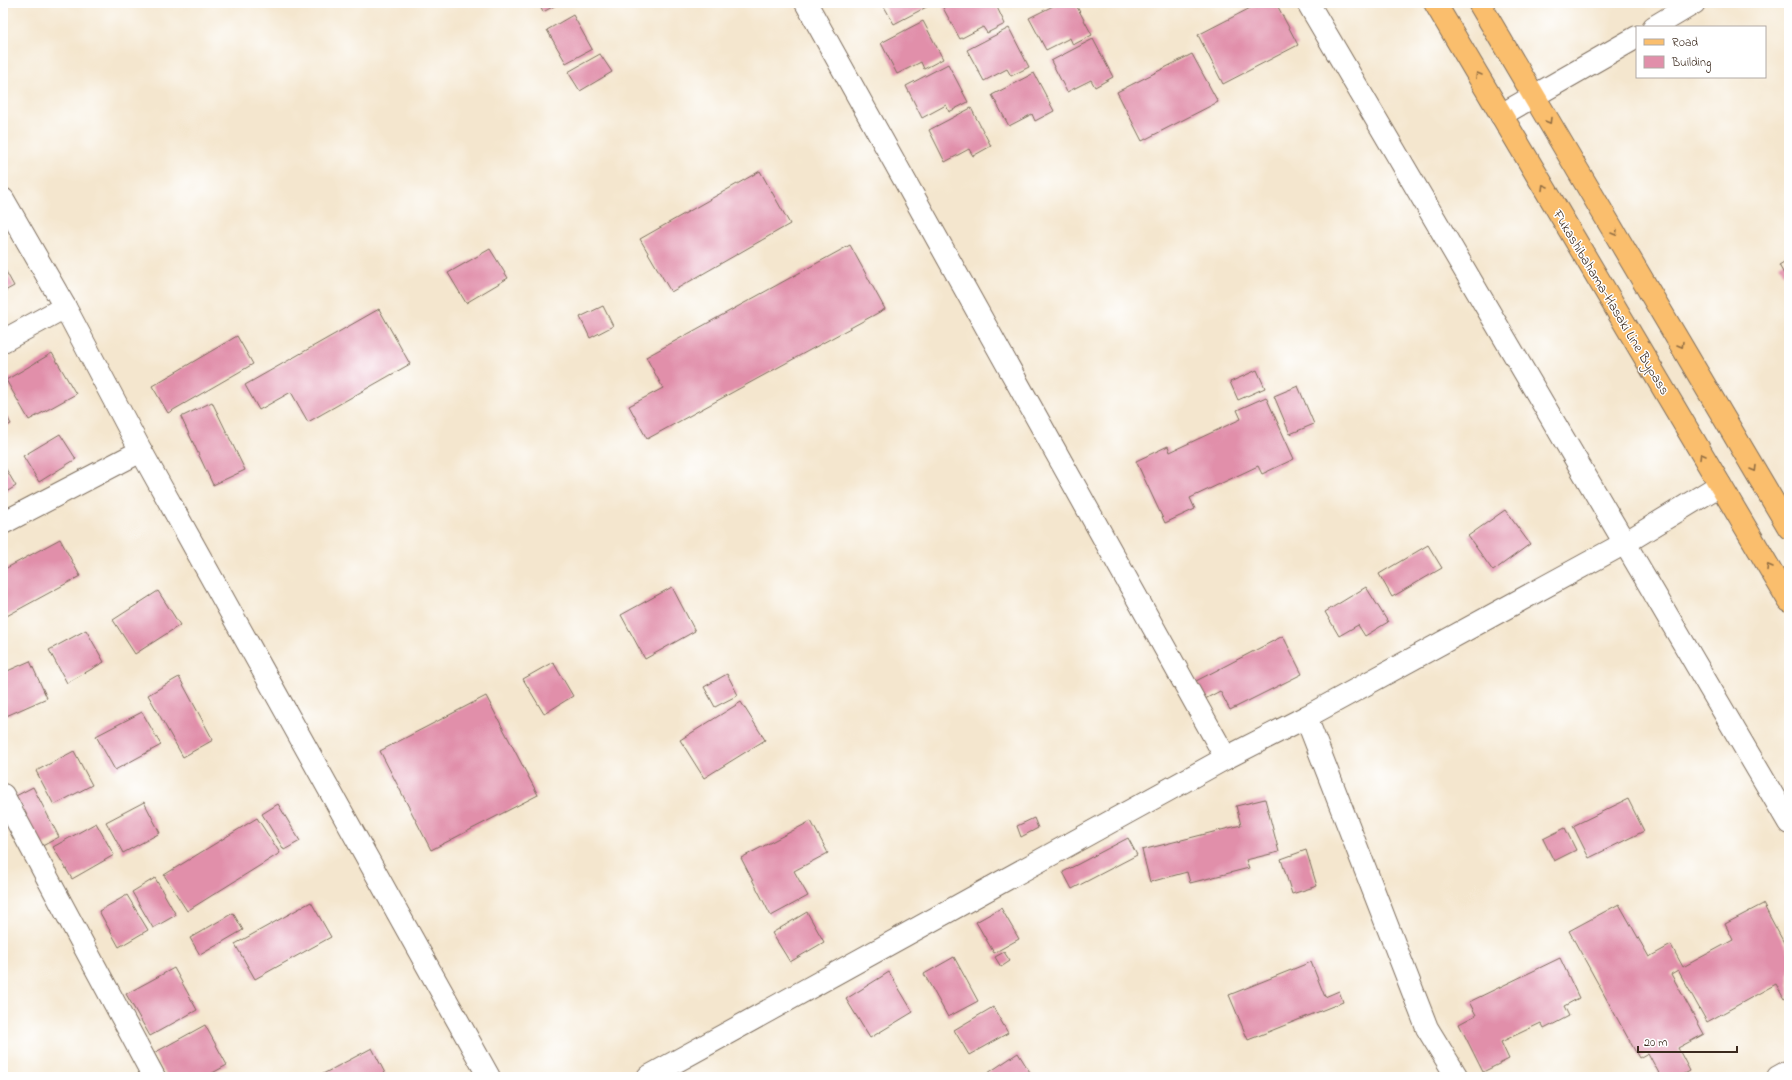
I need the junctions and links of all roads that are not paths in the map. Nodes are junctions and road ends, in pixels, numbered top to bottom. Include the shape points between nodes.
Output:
1 (806, 3) edge
2 (1308, 3) edge
3 (1435, 3) edge
4 (1479, 3) edge
5 (1694, 3) edge
6 (1656, 26) edge
7 (1636, 38) edge
8 (1535, 97) junction
9 (1501, 116) junction
10 (3, 199) edge
11 (65, 307) junction
12 (3, 341) edge
13 (141, 451) junction
14 (1720, 485) junction
15 (3, 523) edge
16 (1789, 528) edge
17 (1625, 543) junction
18 (1789, 601) edge
19 (1306, 717) junction
20 (1226, 758) junction
21 (3, 795) edge
22 (1789, 824) edge
23 (1789, 1071) edge
24 (154, 1077) edge
25 (489, 1077) edge
26 (648, 1077) edge
27 (1457, 1077) edge
28 (1778, 1077) edge

1 - 20 street
2 - 17 street
9 -> 3 main road, Fukashibahama-Hasaki Line Bypass
4 - 8 main road
5 - 6 street
7 - 8 street
8 - 9 street
8 -> 16 main road
14 -> 9 main road, Fukashibahama-Hasaki Line Bypass
10 - 11 street
11 - 12 street
11 - 13 street
13 - 15 street
13 - 25 street
14 - 17 street
18 -> 14 main road, Fukashibahama-Hasaki Line Bypass
17 - 19 street
17 - 22 street
19 - 20 street
19 - 27 street via 1427,1028
20 - 26 street
21 - 24 street
23 - 28 street

